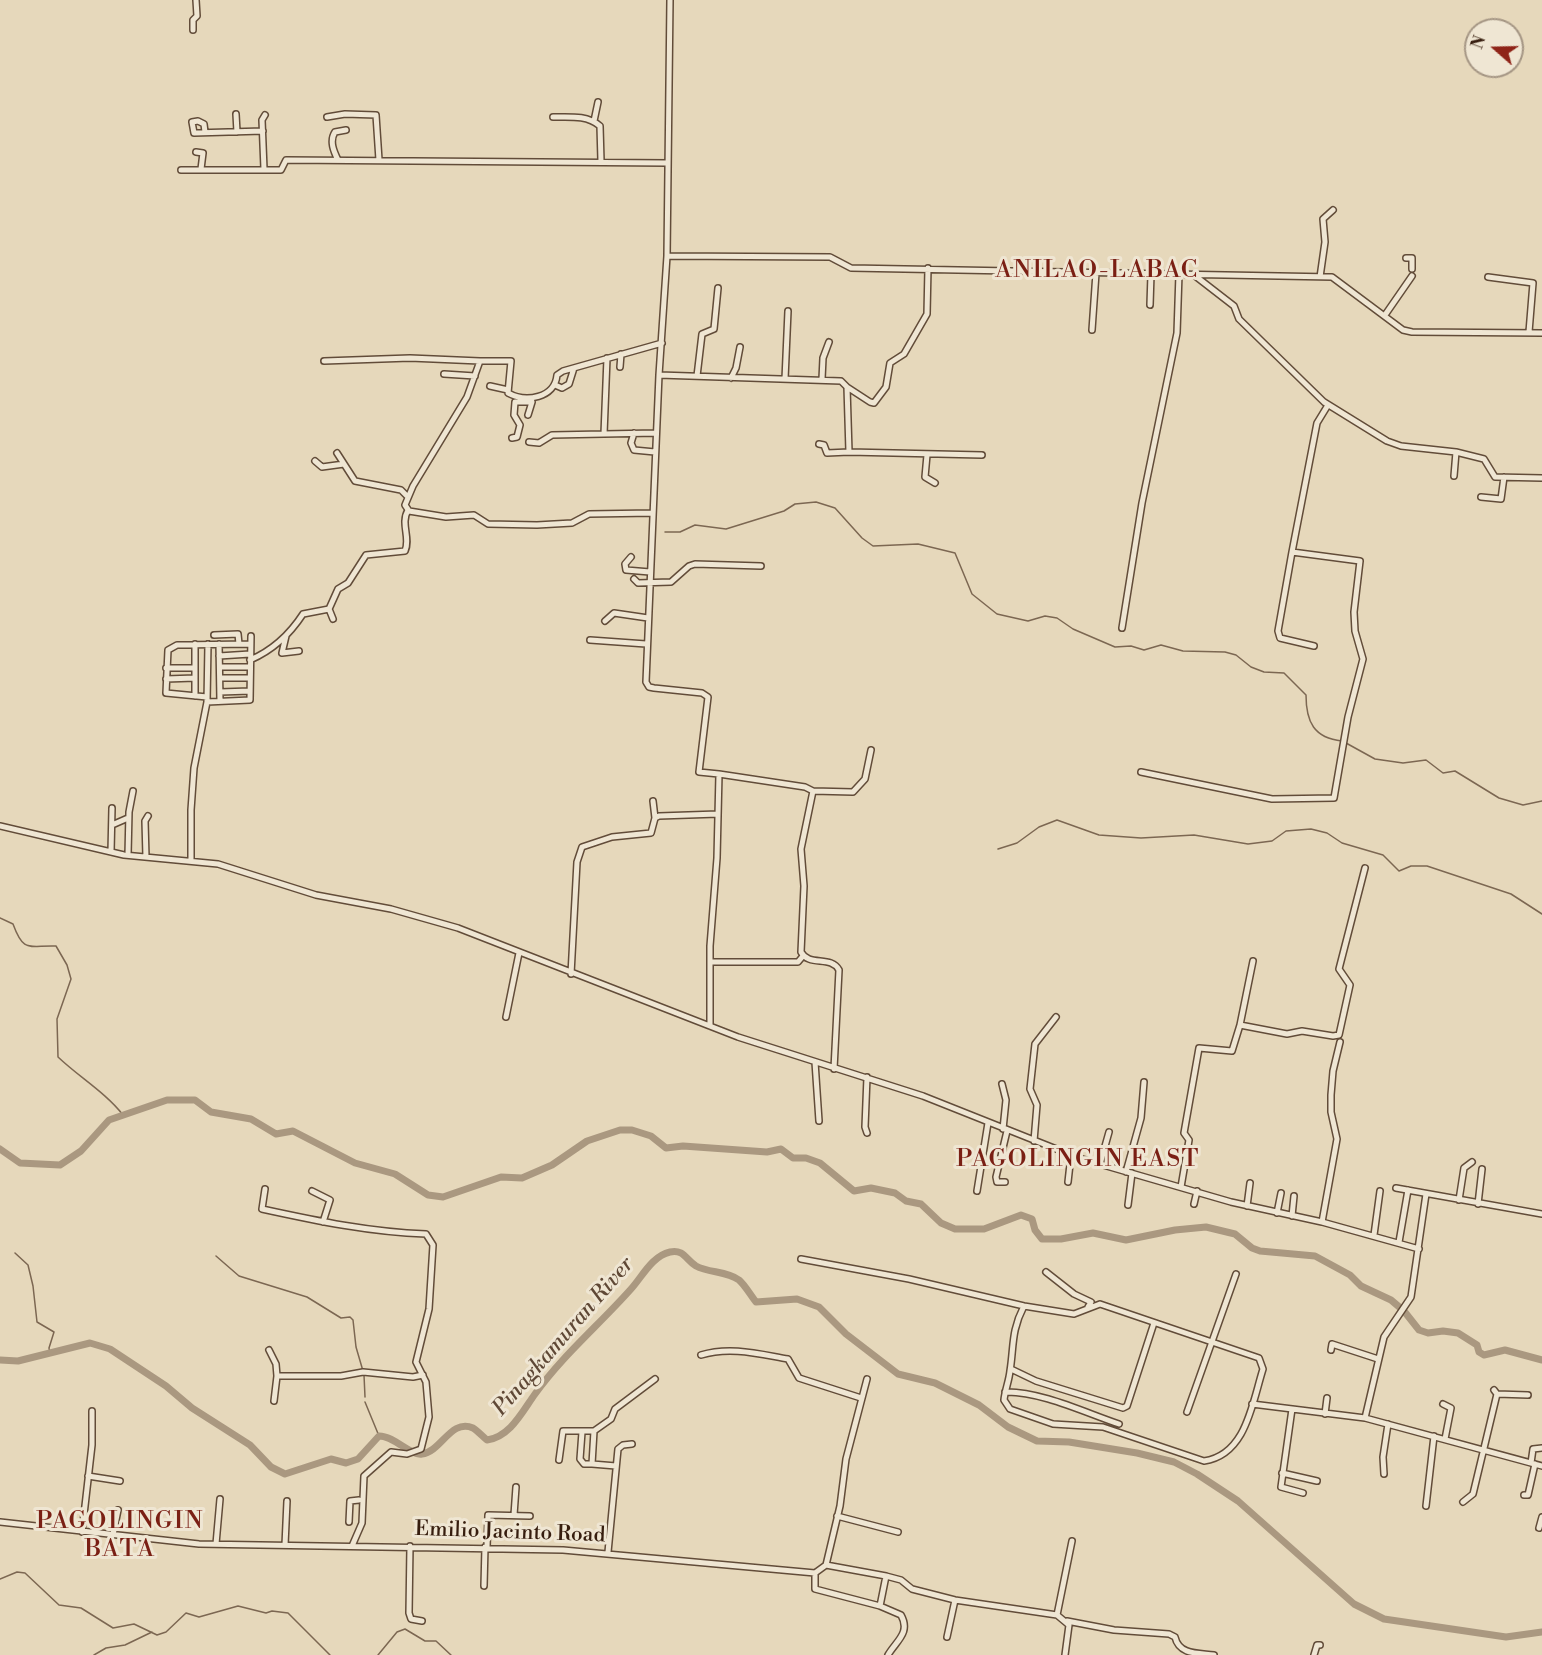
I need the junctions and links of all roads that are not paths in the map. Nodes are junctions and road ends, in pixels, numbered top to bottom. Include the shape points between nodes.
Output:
1 (196, 0) edge
2 (670, 0) edge
3 (193, 30) dead end
4 (598, 102) dead end
5 (236, 114) dead end
6 (265, 115) dead end
7 (327, 117) dead end
8 (553, 117) dead end
9 (594, 121) junction
10 (346, 130) dead end
11 (263, 131) junction
12 (205, 132) dead end
13 (237, 132) junction
14 (196, 152) dead end
15 (338, 160) junction
16 (379, 160) junction
17 (601, 161) junction
18 (667, 163) junction
19 (201, 169) junction
20 (264, 169) junction
21 (181, 170) dead end
22 (1333, 210) dead end
23 (667, 256) junction
24 (1406, 258) dead end
25 (928, 268) junction
26 (1412, 268) dead end
27 (1096, 273) junction
28 (1151, 274) junction
29 (1179, 274) junction
30 (1321, 274) junction
31 (1194, 275) junction
32 (1412, 276) dead end
33 (1488, 277) dead end
34 (718, 288) dead end
35 (1150, 304) dead end
36 (789, 311) dead end
37 (1385, 315) junction
38 (1092, 330) dead end
39 (1529, 332) junction
40 (1542, 333) edge
41 (829, 342) dead end
42 (662, 343) junction
43 (740, 346) dead end
44 (621, 354) junction
45 (607, 358) junction
46 (324, 361) dead end
47 (480, 361) junction
48 (620, 366) dead end
49 (574, 368) junction
50 (444, 374) dead end
51 (659, 375) junction
52 (475, 376) junction
53 (697, 376) junction
54 (731, 378) junction
55 (785, 379) junction
56 (822, 379) junction
57 (555, 385) junction
58 (490, 386) dead end
59 (847, 387) junction
60 (508, 390) junction
61 (532, 400) junction
62 (1328, 405) junction
63 (528, 416) dead end
64 (634, 433) junction
65 (656, 433) junction
66 (604, 434) junction
67 (512, 438) dead end
68 (529, 442) dead end
69 (819, 444) dead end
70 (655, 452) junction
71 (849, 452) junction
72 (1456, 452) junction
73 (338, 453) dead end
74 (927, 455) junction
75 (982, 455) dead end
76 (315, 460) dead end
77 (344, 464) junction
78 (1454, 476) dead end
79 (1504, 477) junction
80 (1542, 478) edge
81 (934, 483) dead end
82 (408, 497) junction
83 (1482, 497) dead end
84 (408, 510) junction
85 (652, 513) junction
86 (1292, 552) junction
87 (631, 557) dead end
88 (761, 566) dead end
89 (648, 572) junction
90 (634, 579) dead end
91 (648, 583) junction
92 (329, 609) junction
93 (648, 618) junction
94 (333, 619) dead end
95 (604, 621) dead end
96 (1122, 628) dead end
97 (214, 635) dead end
98 (286, 635) junction
99 (251, 636) dead end
100 (590, 640) dead end
101 (195, 644) junction
102 (219, 644) junction
103 (239, 644) junction
104 (249, 644) junction
105 (646, 644) junction
106 (208, 645) junction
107 (1314, 646) dead end
108 (299, 651) dead end
109 (219, 656) junction
110 (250, 657) junction
111 (220, 667) junction
112 (250, 667) junction
113 (166, 668) junction
114 (195, 668) junction
115 (195, 678) junction
116 (220, 678) junction
117 (250, 678) junction
118 (166, 679) junction
119 (250, 691) junction
120 (220, 692) junction
121 (195, 696) junction
122 (207, 700) junction
123 (220, 701) junction
124 (871, 750) dead end
125 (1141, 772) dead end
126 (719, 774) junction
127 (133, 791) dead end
128 (813, 791) junction
129 (653, 801) dead end
130 (112, 808) dead end
131 (718, 814) junction
132 (148, 816) dead end
133 (129, 818) junction
134 (655, 818) junction
135 (112, 825) junction
136 (0, 826) edge
137 (111, 852) junction
138 (128, 855) junction
139 (146, 857) junction
140 (191, 860) junction
141 (1365, 868) dead end
142 (519, 953) junction
143 (803, 956) junction
144 (1252, 961) dead end
145 (710, 962) junction
146 (571, 974) junction
147 (506, 1017) dead end
148 (1056, 1017) dead end
149 (1240, 1025) junction
150 (710, 1026) junction
151 (1340, 1042) dead end
152 (815, 1062) junction
153 (834, 1069) junction
154 (867, 1077) junction
155 (1144, 1082) dead end
156 (1002, 1084) dead end
157 (819, 1121) dead end
158 (988, 1122) junction
159 (1005, 1130) junction
160 (1109, 1132) dead end
161 (867, 1133) dead end
162 (1034, 1142) junction
163 (1071, 1155) junction
164 (1472, 1162) dead end
165 (1100, 1164) junction
166 (1482, 1169) dead end
167 (1129, 1173) junction
168 (1005, 1182) dead end
169 (1068, 1182) dead end
170 (1250, 1183) dead end
171 (1181, 1187) junction
172 (1396, 1188) dead end
173 (266, 1189) dead end
174 (1408, 1190) junction
175 (312, 1191) dead end
176 (977, 1191) dead end
177 (1197, 1191) junction
178 (1380, 1191) dead end
179 (1281, 1193) dead end
180 (1426, 1194) junction
181 (1294, 1196) dead end
182 (1459, 1200) junction
183 (1194, 1204) dead end
184 (1478, 1204) junction
185 (1128, 1205) dead end
186 (1247, 1206) junction
187 (1277, 1213) junction
188 (1542, 1214) edge
189 (1292, 1216) junction
190 (323, 1222) junction
191 (1322, 1222) junction
192 (1374, 1235) junction
193 (1400, 1242) junction
194 (1419, 1249) junction
195 (801, 1259) dead end
196 (1046, 1272) dead end
197 (1236, 1274) dead end
198 (1024, 1306) junction
199 (1088, 1307) junction
200 (1154, 1323) junction
201 (1213, 1342) junction
202 (269, 1350) dead end
203 (1331, 1350) dead end
204 (701, 1355) dead end
205 (1378, 1359) junction
206 (1011, 1369) junction
207 (423, 1375) junction
208 (277, 1376) junction
209 (655, 1378) dead end
210 (867, 1379) dead end
211 (1005, 1392) junction
212 (1528, 1395) dead end
213 (861, 1398) junction
214 (1328, 1398) dead end
215 (274, 1401) dead end
216 (1252, 1404) junction
217 (1443, 1404) dead end
218 (1292, 1409) junction
219 (92, 1410) dead end
220 (1187, 1412) dead end
221 (1325, 1414) junction
222 (1365, 1419) junction
223 (1119, 1424) dead end
224 (1388, 1424) junction
225 (594, 1431) junction
226 (582, 1432) junction
227 (1434, 1436) junction
228 (1445, 1439) junction
229 (632, 1444) dead end
230 (1542, 1448) edge
231 (1485, 1451) junction
232 (559, 1460) dead end
233 (592, 1464) junction
234 (1533, 1464) junction
235 (616, 1466) junction
236 (1542, 1466) edge
237 (1282, 1473) junction
238 (1384, 1474) dead end
239 (88, 1476) junction
240 (120, 1481) dead end
241 (1317, 1481) dead end
242 (516, 1487) dead end
243 (1303, 1493) dead end
244 (1524, 1495) dead end
245 (219, 1499) dead end
246 (361, 1500) junction
247 (287, 1501) dead end
248 (1463, 1502) dead end
249 (1426, 1506) dead end
250 (118, 1510) dead end
251 (514, 1515) junction
252 (530, 1516) dead end
253 (837, 1516) junction
254 (1542, 1517) edge
255 (0, 1522) edge
256 (349, 1522) dead end
257 (1539, 1528) dead end
258 (82, 1532) junction
259 (898, 1532) dead end
260 (113, 1535) junction
261 (1072, 1541) dead end
262 (216, 1544) junction
263 (285, 1545) junction
264 (352, 1546) junction
265 (410, 1546) junction
266 (486, 1547) junction
267 (609, 1552) junction
268 (826, 1565) junction
269 (815, 1573) junction
270 (886, 1576) junction
271 (484, 1586) dead end
272 (955, 1600) junction
273 (880, 1606) junction
274 (1058, 1615) junction
275 (422, 1621) dead end
276 (1067, 1621) junction
277 (947, 1637) dead end
278 (1320, 1645) dead end
279 (888, 1655) edge
280 (1065, 1655) edge
281 (1214, 1655) edge
282 (1314, 1655) edge

1 - 3 street
2 - 18 street
4 - 9 street
5 - 13 street
6 - 11 street
7 - 16 street via 376,115
8 - 9 street
9 - 17 street via 600,126
10 - 15 street via 333,135
11 - 13 street
11 - 20 street
12 - 13 street
14 - 19 street via 203,153
15 - 16 street
15 - 20 street via 286,160 281,170
16 - 17 street
17 - 18 street
18 - 23 street
19 - 20 street
19 - 21 street
22 - 30 street via 1323,219
23 - 25 street via 830,257 851,268
23 - 42 street
24 - 26 street via 1412,258
25 - 27 street
25 - 59 street via 927,314 904,354 890,363 884,393 873,403
27 - 28 street
27 - 38 street
28 - 29 street
28 - 35 street
29 - 31 street
29 - 96 street via 1177,333 1142,503
30 - 31 street
30 - 37 street via 1332,277
31 - 62 street via 1234,306 1239,319
32 - 37 street
33 - 39 street via 1533,283
34 - 53 street via 714,329 702,333
36 - 55 street
37 - 39 street via 1403,330 1412,332
39 - 40 street
41 - 56 street
42 - 44 street
42 - 51 street
43 - 54 street
44 - 45 street
44 - 48 street
45 - 49 street
45 - 66 street
46 - 47 street
47 - 52 street
47 - 60 street via 512,361
49 - 57 street via 558,373
49 - 57 street via 569,384 562,388
50 - 52 street
51 - 53 street
51 - 65 street
52 - 82 street via 467,397
53 - 54 street
54 - 55 street
55 - 56 street
56 - 59 street via 841,381
57 - 61 street
58 - 60 street
59 - 71 street
60 - 61 street via 510,395
61 - 63 street
61 - 67 street via 515,402 514,415 520,425 517,437
62 - 72 street via 1401,446
62 - 86 street via 1317,423
64 - 65 street
64 - 66 street
64 - 70 street via 634,450
65 - 70 street
66 - 68 street via 552,435 539,443
69 - 71 street via 824,445 827,453
70 - 85 street
71 - 74 street
72 - 78 street
72 - 79 street via 1484,459 1492,476
73 - 77 street
74 - 75 street
74 - 81 street via 926,477
76 - 77 street via 322,467
77 - 82 street via 355,481 401,490
79 - 80 street
79 - 83 street via 1501,499
82 - 84 street
84 - 85 street via 446,517 474,515 488,524 537,525 572,523 589,514
84 - 92 street via 405,551 366,555 348,583 339,589
85 - 89 street
86 - 107 street via 1278,631 1280,638
86 - 125 street via 1360,561 1354,612 1363,659 1332,800 1272,799
87 - 89 street via 625,564 626,570
88 - 91 street via 695,564 671,582
89 - 91 street
90 - 91 street
91 - 93 street
92 - 94 street
92 - 98 street via 303,614
93 - 95 street via 614,613
93 - 105 street
97 - 103 street via 238,633
98 - 108 street via 282,653
98 - 110 street via 267,651
99 - 104 street
100 - 105 street
101 - 106 street
101 - 113 street via 168,650
101 - 114 street
102 - 103 street
102 - 106 street
102 - 109 street
103 - 104 street
104 - 110 street
105 - 126 street via 649,687 708,697 699,772
106 - 122 street
109 - 110 street
109 - 111 street
110 - 112 street
111 - 112 street
111 - 116 street
112 - 117 street
113 - 114 street
113 - 118 street
114 - 115 street
115 - 118 street
115 - 121 street
116 - 117 street
116 - 120 street
117 - 119 street
118 - 121 street via 167,694
119 - 120 street
119 - 123 street via 250,700
120 - 123 street
121 - 122 street
122 - 123 street
122 - 140 street via 194,768
124 - 128 street via 865,779 853,792
126 - 128 street
126 - 131 street
127 - 133 street
128 - 143 street via 801,849
129 - 134 street
130 - 135 street
131 - 134 street
131 - 145 street
132 - 139 street via 144,824
133 - 135 street
133 - 138 street
134 - 146 street via 651,833 612,837 580,849
135 - 137 street
136 - 137 street
137 - 138 street
138 - 139 street
139 - 140 street
140 - 142 street via 241,870 316,895 427,918
141 - 149 street via 1339,969 1350,985 1339,1035 1302,1031 1287,1034
142 - 146 street
142 - 147 street
143 - 145 street via 798,962
143 - 153 street via 832,963 839,970
144 - 149 street
145 - 150 street
146 - 150 street
148 - 162 street via 1035,1044 1030,1089 1037,1105
149 - 171 street via 1232,1051 1198,1048 1184,1133 1189,1140
150 - 152 street
151 - 191 street via 1331,1095 1337,1139
152 - 153 street
152 - 157 street
153 - 154 street
154 - 158 street
154 - 161 street
155 - 167 street
156 - 159 street
158 - 159 street
158 - 176 street
159 - 162 street
159 - 168 street via 996,1177 997,1182
160 - 165 street
162 - 163 street
163 - 165 street
163 - 169 street
164 - 182 street via 1464,1168
165 - 167 street
166 - 184 street
167 - 171 street
167 - 185 street
170 - 186 street
171 - 177 street
172 - 174 street
173 - 190 street via 262,1209
174 - 180 street
174 - 193 street
175 - 190 street via 330,1200
177 - 183 street
177 - 186 street
178 - 192 street
179 - 187 street
180 - 182 street
180 - 194 street
181 - 189 street
182 - 184 street
184 - 188 street
186 - 187 street
187 - 189 street
189 - 191 street
190 - 207 street via 430,1237 433,1245 429,1309 416,1362
191 - 192 street
192 - 193 street
193 - 194 street
194 - 205 street via 1408,1305 1384,1337
195 - 198 street via 909,1278
196 - 199 street via 1091,1302
197 - 201 street
198 - 199 street via 1074,1314
198 - 206 street via 1014,1332
199 - 200 street via 1100,1304
200 - 201 street
200 - 206 street via 1127,1406 1123,1408 1036,1381
201 - 216 street via 1259,1358 1263,1364
201 - 220 street
202 - 208 street
203 - 205 street via 1332,1344
204 - 213 street via 743,1351 788,1359 799,1378
205 - 222 street
206 - 211 street
207 - 208 street via 363,1372
207 - 246 street via 429,1417 421,1449 407,1454 391,1452 367,1472
208 - 215 street
209 - 225 street
210 - 213 street
211 - 216 street via 1010,1409 1035,1419 1102,1427 1204,1461 1215,1459 1241,1437
211 - 223 street via 1018,1391
212 - 231 street via 1496,1392
213 - 253 street
214 - 221 street
216 - 218 street
217 - 228 street via 1451,1408
218 - 221 street
218 - 237 street
219 - 239 street
221 - 222 street
222 - 224 street
224 - 227 street
224 - 238 street
225 - 226 street
225 - 233 street
226 - 232 street via 561,1432
226 - 233 street via 580,1459
227 - 228 street
227 - 249 street
228 - 231 street
229 - 235 street via 619,1447
230 - 234 street via 1533,1449
231 - 234 street
231 - 248 street via 1473,1494
233 - 235 street
234 - 236 street
234 - 244 street via 1531,1488
235 - 267 street
237 - 241 street
237 - 243 street via 1282,1489
239 - 240 street
239 - 258 street
242 - 251 street
245 - 262 street
246 - 256 street via 350,1501
246 - 264 street via 362,1523
247 - 263 street
250 - 260 street
251 - 252 street
251 - 266 street via 488,1515
253 - 259 street
253 - 268 street
254 - 257 street
255 - 258 street, Emilio Jacinto Road
258 - 260 street, Emilio Jacinto Road
260 - 262 street, Emilio Jacinto Road
261 - 274 street
262 - 263 street, Emilio Jacinto Road
263 - 264 street, Emilio Jacinto Road
264 - 265 street, Emilio Jacinto Road
265 - 266 street, Emilio Jacinto Road
265 - 275 street via 409,1613 411,1619
266 - 267 street, Emilio Jacinto Road
266 - 271 street
267 - 269 street, Emilio Jacinto Road
268 - 269 street
268 - 270 street
269 - 273 street via 815,1589
270 - 272 street via 917,1590
270 - 273 street
272 - 274 street
272 - 277 street
273 - 279 street via 901,1615 905,1628
274 - 276 street
276 - 280 street
276 - 281 street via 1169,1634 1185,1652
278 - 282 street

